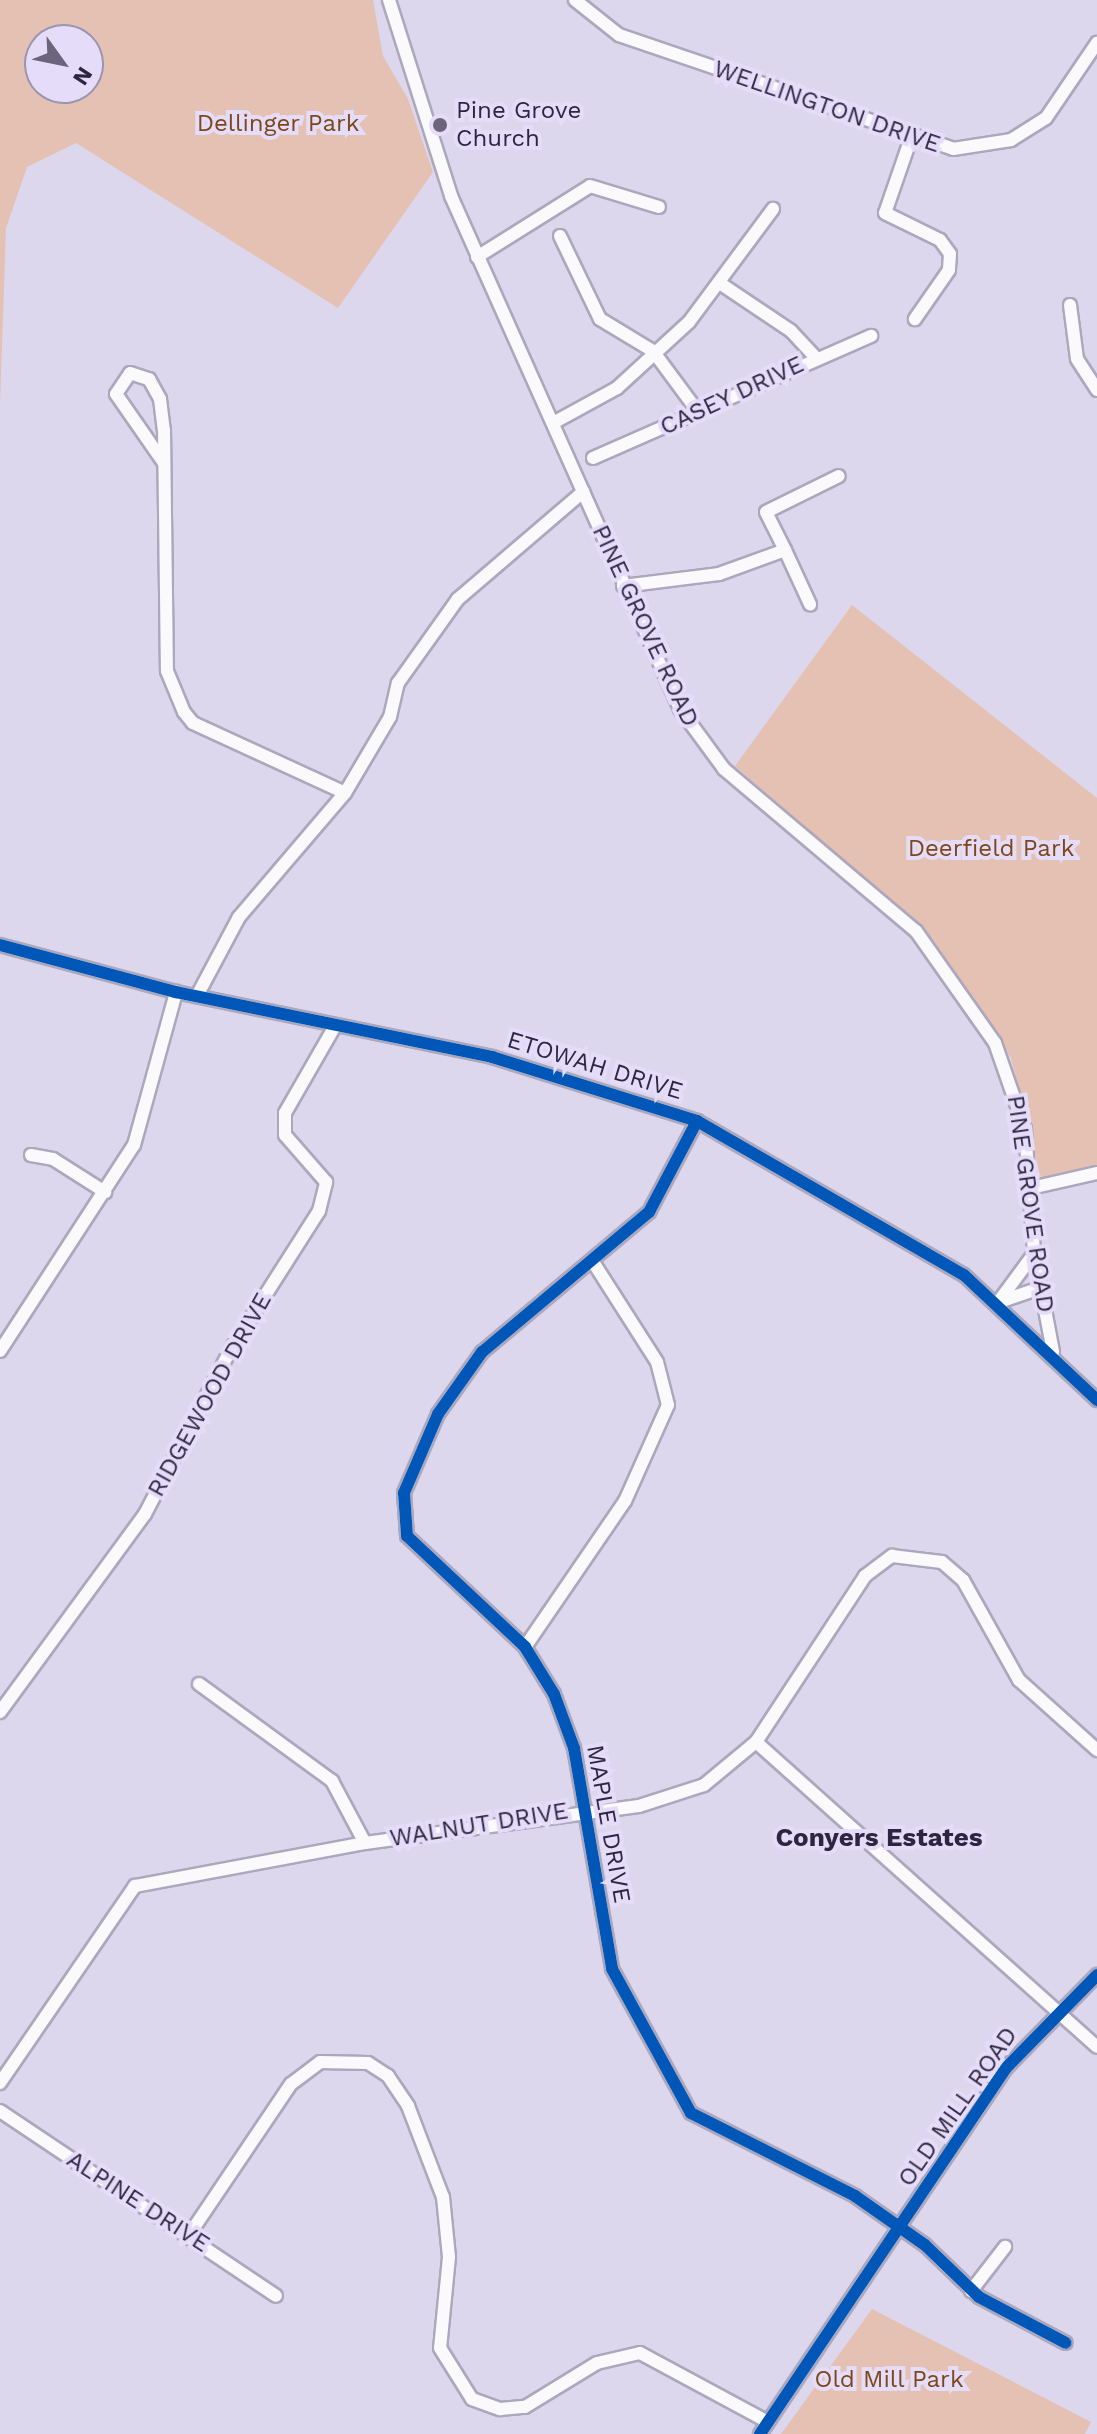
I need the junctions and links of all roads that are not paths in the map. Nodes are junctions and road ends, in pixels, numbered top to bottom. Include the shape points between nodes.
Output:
1 (389, 0) edge
2 (575, 0) edge
3 (1097, 43) edge
4 (911, 138) junction
5 (659, 207) dead end
6 (773, 209) dead end
7 (560, 236) dead end
8 (477, 257) junction
9 (721, 284) junction
10 (1070, 305) dead end
11 (915, 319) dead end
12 (871, 336) dead end
13 (653, 351) junction
14 (816, 358) junction
15 (1097, 390) edge
16 (699, 413) junction
17 (553, 423) junction
18 (593, 458) dead end
19 (164, 463) junction
20 (839, 476) dead end
21 (583, 492) junction
22 (785, 550) junction
23 (623, 586) junction
24 (810, 604) dead end
25 (345, 793) junction
26 (0, 945) edge
27 (176, 992) junction
28 (197, 996) junction
29 (335, 1026) junction
30 (697, 1121) junction
31 (31, 1155) dead end
32 (1097, 1173) edge
33 (1031, 1188) junction
34 (105, 1192) junction
35 (1034, 1252) junction
36 (593, 1262) junction
37 (1040, 1288) junction
38 (999, 1301) junction
39 (0, 1351) edge
40 (1053, 1352) junction
41 (1097, 1400) edge
42 (525, 1647) junction
43 (199, 1684) dead end
44 (0, 1712) edge
45 (756, 1742) junction
46 (1097, 1750) edge
47 (584, 1809) junction
48 (365, 1843) junction
49 (1097, 1975) edge
50 (1056, 2011) junction
51 (1097, 2047) edge
52 (0, 2083) edge
53 (0, 2111) edge
54 (901, 2228) junction
55 (189, 2235) junction
56 (1005, 2247) dead end
57 (971, 2291) junction
58 (276, 2296) dead end
59 (1066, 2343) dead end
60 (768, 2422) junction
61 (760, 2434) edge

1 - 8 street, PINE GROVE ROAD
2 - 4 street, WELLINGTON DRIVE via 619,35
3 - 4 street, WELLINGTON DRIVE via 1046,118 1011,140 953,149
4 - 11 street via 885,213 940,240 950,254 949,270
5 - 8 street via 590,186
6 - 9 street
7 - 13 street via 600,319
8 - 17 street, PINE GROVE ROAD
9 - 13 street
9 - 14 street via 791,331
10 - 15 street via 1077,359
12 - 14 street, CASEY DRIVE
13 - 16 street
13 - 17 street via 617,388
14 - 16 street, CASEY DRIVE
16 - 18 street, CASEY DRIVE
17 - 21 street, PINE GROVE ROAD
19 - 19 street via 160,399 149,379 130,373 116,394
19 - 25 street via 167,671 184,712 193,723
20 - 22 street via 766,512
21 - 23 street, PINE GROVE ROAD
21 - 25 street via 458,599 398,683 390,717
22 - 23 street via 719,574
22 - 24 street
23 - 33 street, PINE GROVE ROAD via 701,742 906,920 965,994 1009,1073
25 - 28 street via 239,917
26 - 27 street, ETOWAH DRIVE
27 - 28 street, ETOWAH DRIVE
27 - 34 street via 141,1127
28 - 29 street, ETOWAH DRIVE
29 - 30 street, ETOWAH DRIVE via 492,1057
29 - 44 street, RIDGEWOOD DRIVE via 285,1113 285,1135 326,1182 319,1211 231,1349 145,1514
30 - 36 street, MAPLE DRIVE via 656,1204
30 - 38 street, ETOWAH DRIVE via 765,1155
31 - 34 street via 53,1159
32 - 33 street
33 - 35 street, PINE GROVE ROAD
34 - 39 street
35 - 37 street, PINE GROVE ROAD
35 - 38 street via 1021,1281
36 - 42 street via 657,1362 668,1405 625,1501
36 - 42 street, MAPLE DRIVE via 482,1352 438,1414 404,1493 415,1546
37 - 38 street
37 - 40 street, PINE GROVE ROAD
38 - 40 street, ETOWAH DRIVE
40 - 41 street, ETOWAH DRIVE
42 - 47 street, MAPLE DRIVE via 574,1748
43 - 48 street via 332,1781
45 - 46 street, WALNUT DRIVE via 865,1576 892,1556 916,1553 963,1580 1019,1680
45 - 47 street, WALNUT DRIVE via 704,1785 639,1806
45 - 50 street
47 - 48 street, WALNUT DRIVE
47 - 54 street, MAPLE DRIVE via 612,1969 691,2113 832,2182
48 - 52 street, WALNUT DRIVE via 135,1886
49 - 50 street, OLD MILL ROAD
50 - 51 street
50 - 54 street, OLD MILL ROAD via 1005,2069
53 - 55 street, ALPINE DRIVE
54 - 57 street, MAPLE DRIVE
54 - 60 street, OLD MILL ROAD
55 - 58 street, ALPINE DRIVE
55 - 60 street via 291,2084 320,2062 368,2063 388,2076 408,2106 443,2197 449,2257 440,2348 472,2399 525,2407 597,2363 640,2353
56 - 57 street
57 - 59 street, MAPLE DRIVE
60 - 61 street, OLD MILL ROAD

